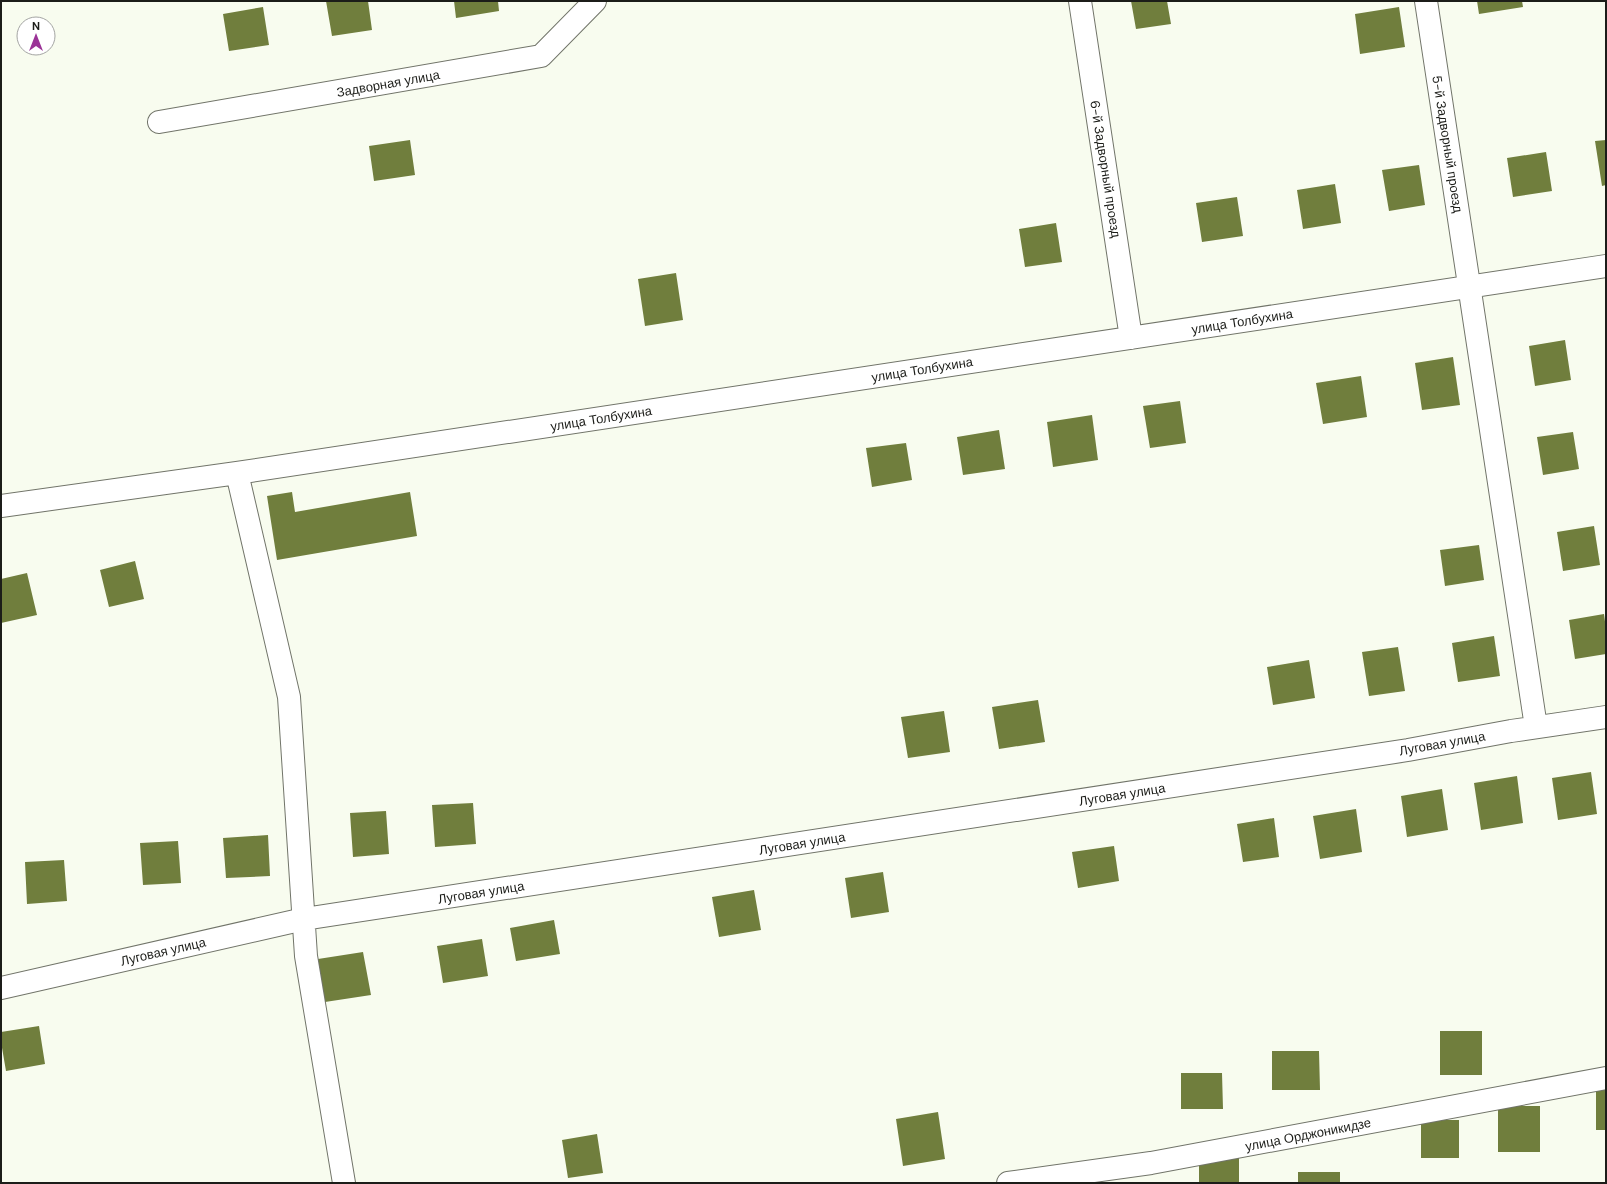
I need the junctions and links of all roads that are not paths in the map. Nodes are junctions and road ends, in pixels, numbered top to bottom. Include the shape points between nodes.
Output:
1 (595, 1) edge
2 (1080, 1) edge
3 (1426, 1) edge
4 (160, 122) dead end
5 (1606, 266) edge
6 (1470, 287) junction
7 (1131, 338) junction
8 (238, 473) junction
9 (1, 506) edge
10 (1606, 717) edge
11 (1536, 727) junction
12 (304, 919) junction
13 (1, 988) edge
14 (1606, 1078) edge
15 (344, 1183) edge
16 (1008, 1183) edge

1 - 4 street, Задворная улица via 541,56
2 - 7 street, 6-й Задворный проезд
3 - 6 street, 5-й Задворный проезд
5 - 6 street, улица Толбухина
6 - 7 street, улица Толбухина
6 - 11 street, 5-й Задворный проезд
7 - 8 street, улица Толбухина
8 - 9 street, улица Толбухина
8 - 12 street via 289,697
10 - 11 street, Луговая улица
11 - 12 street, Луговая улица via 1408,750
12 - 13 street, Луговая улица
12 - 15 street via 306,956
14 - 16 street, улица Орджоникидзе via 1151,1163

